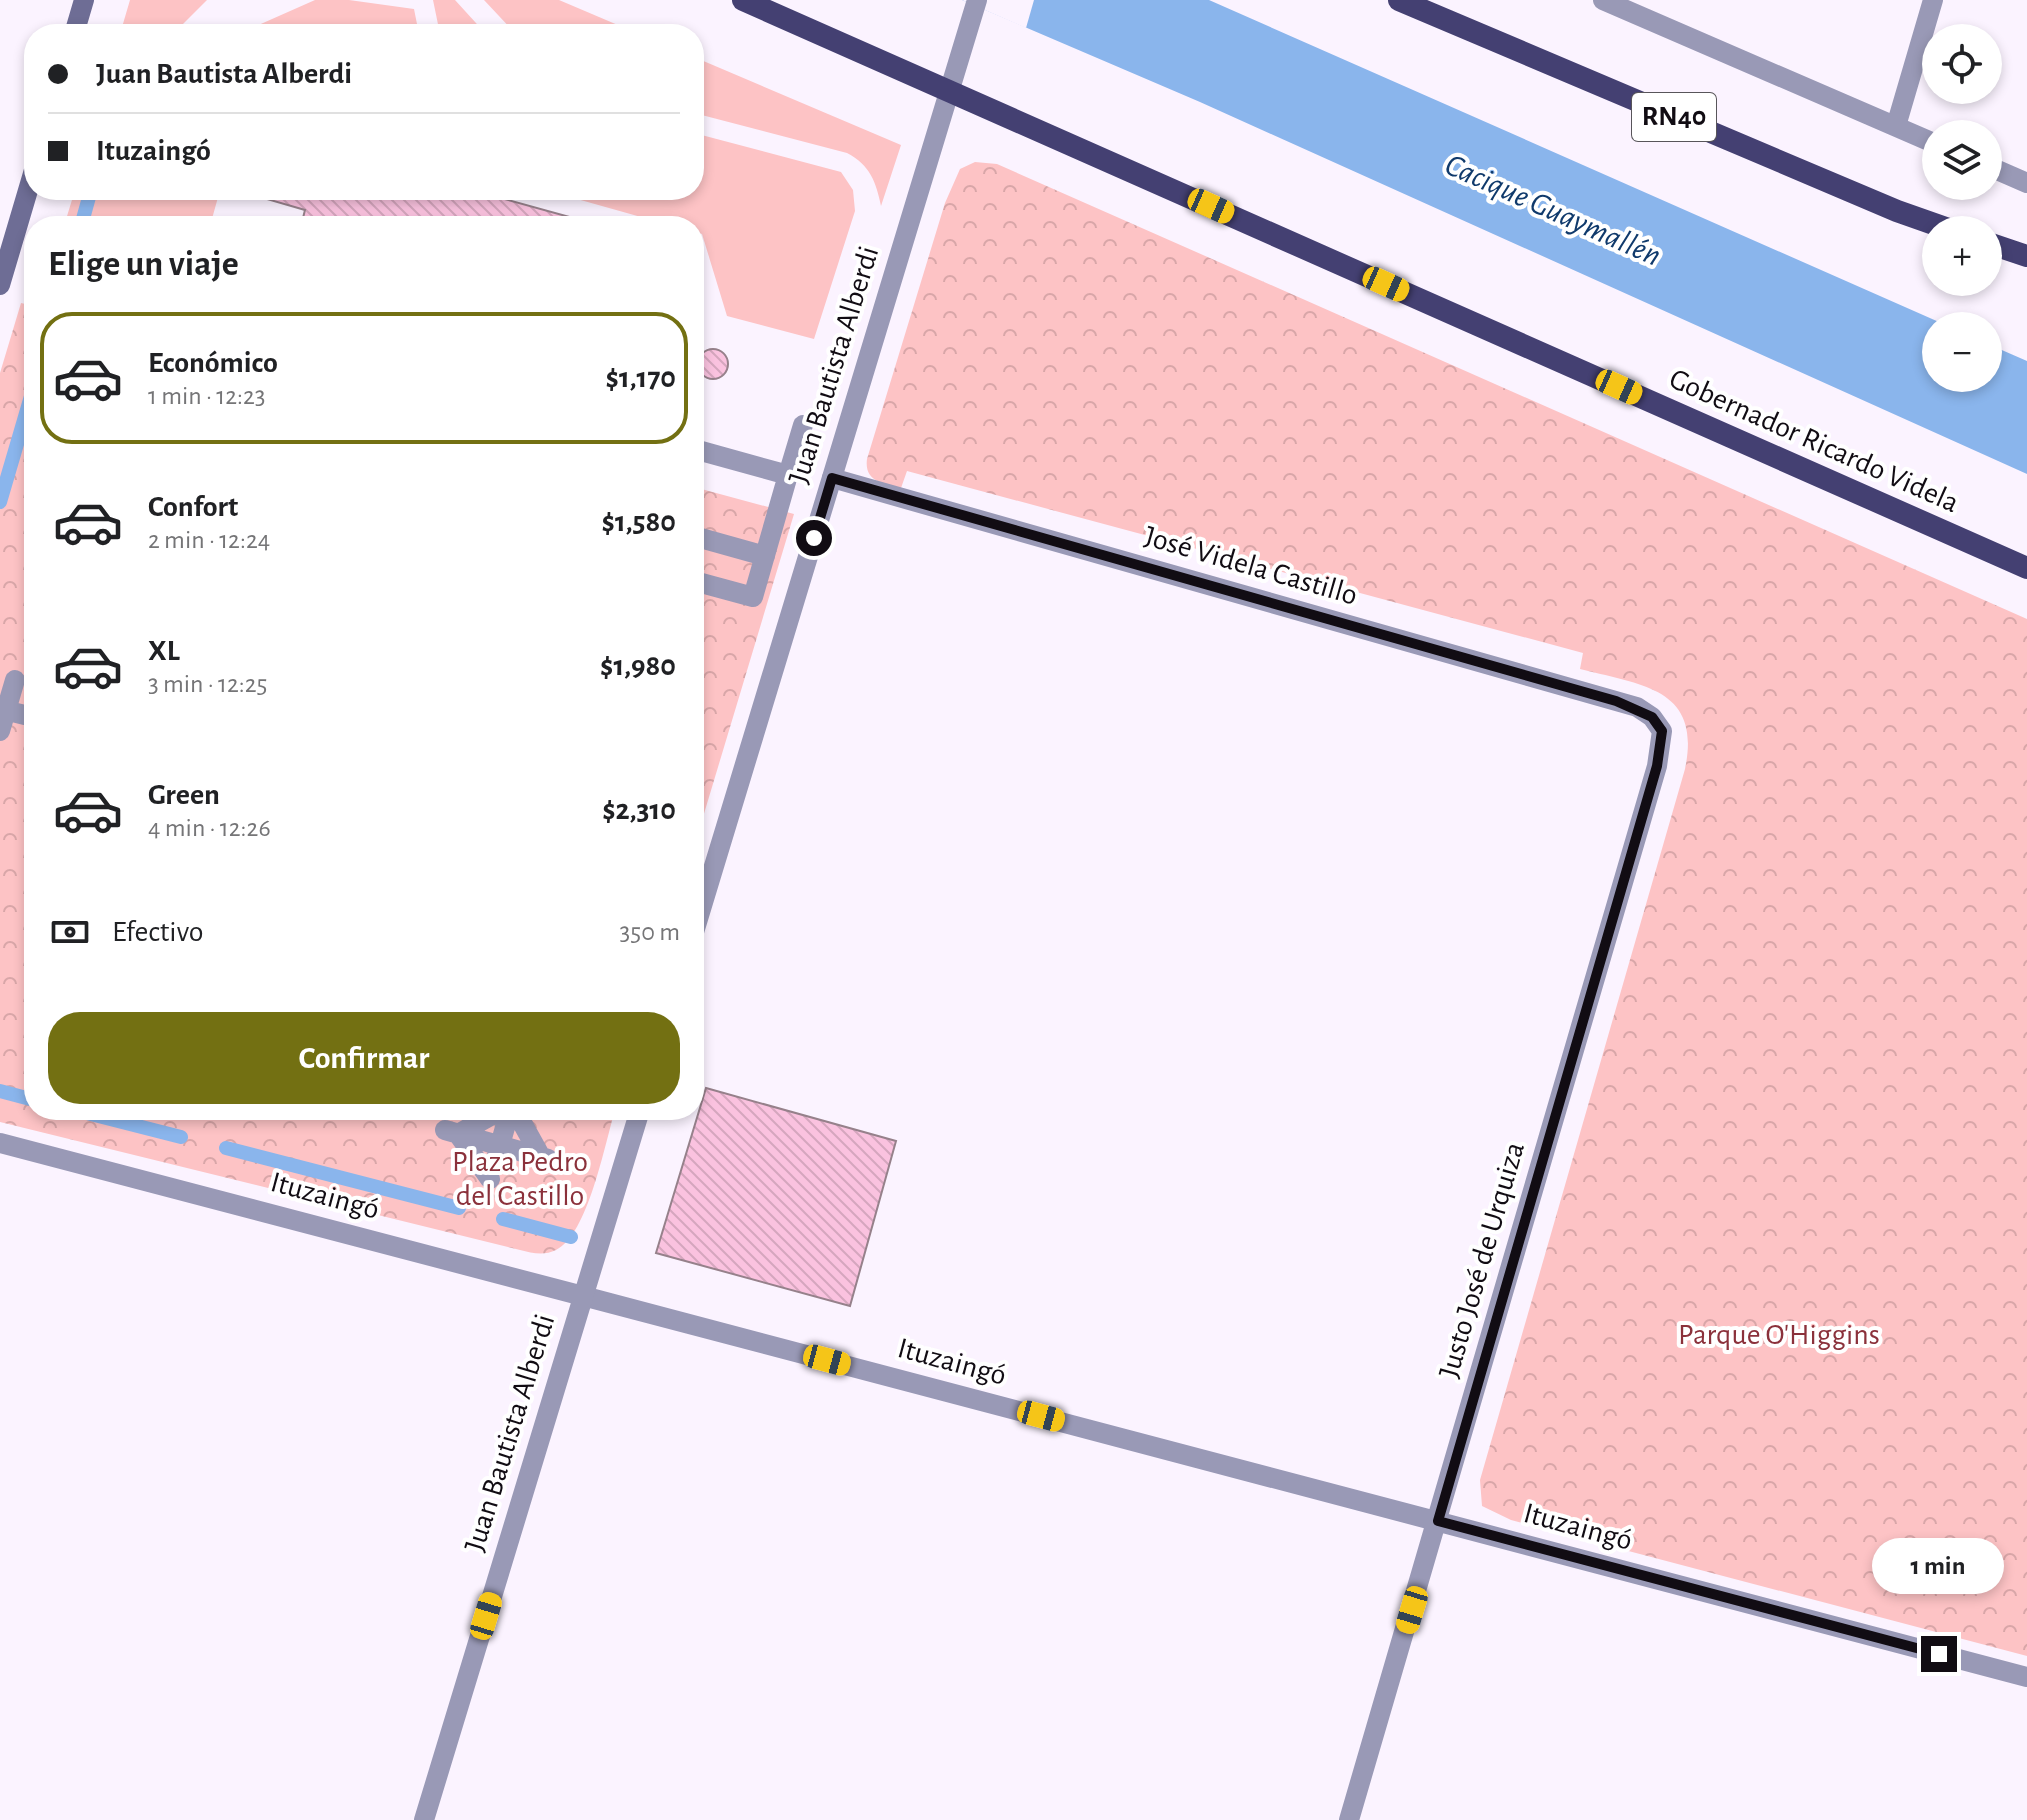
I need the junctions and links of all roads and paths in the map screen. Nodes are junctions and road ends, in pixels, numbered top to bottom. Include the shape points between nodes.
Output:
1 (84, 0) edge
2 (743, 0) edge
3 (1399, 0) edge
4 (1603, 0) edge
5 (1933, 0) edge
6 (976, 3) edge
7 (77, 24) edge
8 (949, 90) junction
9 (1896, 126) junction
10 (1922, 138) edge
11 (2002, 172) edge
12 (2027, 183) edge
13 (24, 197) edge
14 (1922, 220) edge
15 (5, 248) edge
16 (2002, 248) edge
17 (2027, 256) edge
18 (0, 285) edge
19 (803, 425) dead end
20 (704, 452) edge
21 (788, 475) junction
22 (832, 478) junction
23 (704, 539) edge
24 (765, 556) junction
25 (2027, 568) edge
26 (704, 584) edge
27 (15, 680) dead end
28 (3, 709) edge
29 (24, 715) edge
30 (1652, 717) joint
31 (0, 731) edge
32 (704, 899) edge
33 (474, 1120) edge
34 (491, 1120) edge
35 (509, 1120) edge
36 (519, 1120) edge
37 (637, 1120) edge
38 (451, 1132) junction
39 (0, 1143) edge
40 (500, 1145) junction
41 (583, 1296) junction
42 (1438, 1521) junction
43 (2027, 1677) edge
44 (424, 1820) edge
45 (1349, 1820) edge

1 - 7 main road
2 - 8 highway, Gobernador Ricardo Videla
3 - 14 highway, RN40
4 - 9 street
5 - 9 street
6 - 8 street, Juan Bautista Alberdi
8 - 22 street, Juan Bautista Alberdi
8 - 25 highway, Gobernador Ricardo Videla
9 - 10 street
11 - 12 street
13 - 15 main road
15 - 18 main road
16 - 17 highway
19 - 21 street via 803,455
20 - 21 street
21 - 24 street
22 - 30 street, José Videla Castillo via 1616,701
22 - 32 street, Juan Bautista Alberdi
23 - 24 street
24 - 26 street via 753,597
27 - 28 street
28 - 29 street
28 - 31 street
30 - 42 street, Justo José de Urquiza via 1662,731 1657,766
33 - 38 street
34 - 40 street
35 - 40 street
36 - 40 street via 544,1158
37 - 41 street, Juan Bautista Alberdi
38 - 40 street
38 - 40 street via 489,1182
39 - 41 street, Ituzaingó
41 - 42 street, Ituzaingó
41 - 44 street, Juan Bautista Alberdi
42 - 43 street, Ituzaingó
42 - 45 street, Justo José de Urquiza

